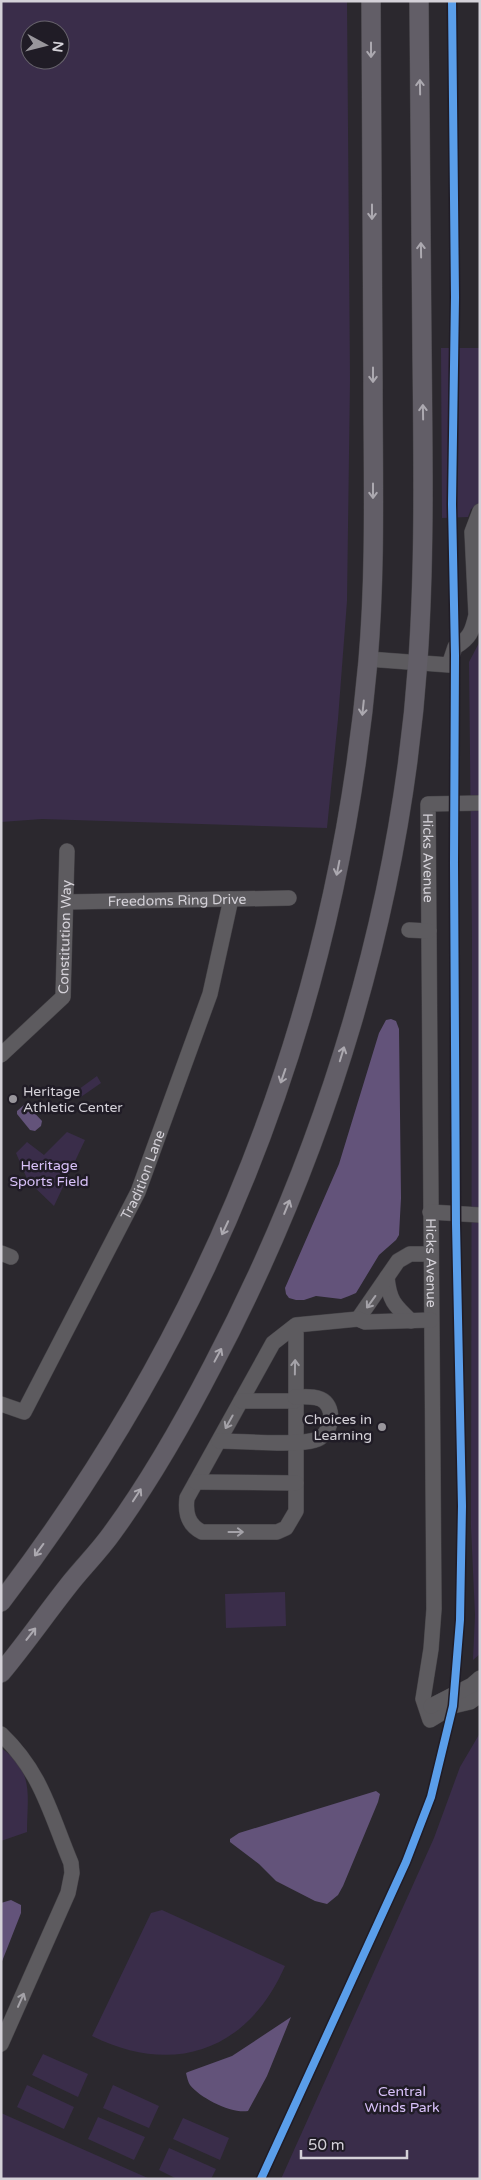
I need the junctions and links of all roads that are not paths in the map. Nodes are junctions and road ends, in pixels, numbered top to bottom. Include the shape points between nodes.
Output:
1 (371, 1) edge
2 (419, 1) edge
3 (480, 511) edge
4 (368, 659) junction
5 (418, 663) junction
6 (480, 803) edge
7 (67, 851) dead end
8 (289, 898) dead end
9 (231, 899) junction
10 (66, 902) junction
11 (409, 930) dead end
12 (429, 931) junction
13 (1, 1055) edge
14 (430, 1212) junction
15 (480, 1215) edge
16 (430, 1254) junction
17 (387, 1276) junction
18 (358, 1319) junction
19 (410, 1320) junction
20 (431, 1320) junction
21 (296, 1325) junction
22 (295, 1399) junction
23 (241, 1401) junction
24 (1, 1404) edge
25 (219, 1441) junction
26 (295, 1442) junction
27 (196, 1482) junction
28 (296, 1483) junction
29 (1, 1602) edge
30 (1, 1673) edge
31 (480, 1678) edge
32 (480, 1695) edge
33 (428, 1713) junction
34 (1, 1734) edge
35 (1, 2044) edge

1 -> 4 main road via 373,512
5 -> 2 main road via 423,461
3 - 5 street via 472,532 476,615 472,629 466,640 455,647 449,665
4 - 5 street
4 -> 29 main road via 354,780 318,960 290,1055 253,1160 184,1314 130,1414 68,1511
30 -> 5 main road via 111,1536 142,1489 217,1358 281,1222 338,1069 369,958 394,843
6 - 12 street, Hicks Avenue via 428,804
7 - 10 street, Constitution Way
8 - 9 street, Freedoms Ring Drive
9 - 10 street, Freedoms Ring Drive
9 - 24 street, Tradition Lane via 210,994 138,1192 24,1412
10 - 13 street, Constitution Way via 63,997
11 - 12 street
12 - 14 street, Hicks Avenue
14 - 15 street
14 - 16 street, Hicks Avenue
16 - 17 street via 410,1254 398,1261
16 - 20 street, Hicks Avenue
17 -> 18 street
17 - 19 street via 388,1293
18 - 19 street via 365,1322
18 - 21 street
19 - 20 street
20 - 33 street, Hicks Avenue via 434,1609 423,1699
22 -> 21 street
21 - 23 street via 273,1343
22 - 23 street
22 - 26 street
22 - 26 street via 318,1398 325,1402 330,1418 328,1430 320,1438
23 -> 25 street
25 - 26 street
25 - 27 street
26 - 28 street
27 - 28 street
27 -> 28 street via 187,1498 187,1517 194,1528 202,1532 277,1532 286,1528 296,1511
31 - 33 street via 433,1705
32 - 33 street via 470,1702
35 -> 34 street via 68,1893 72,1868 37,1778

